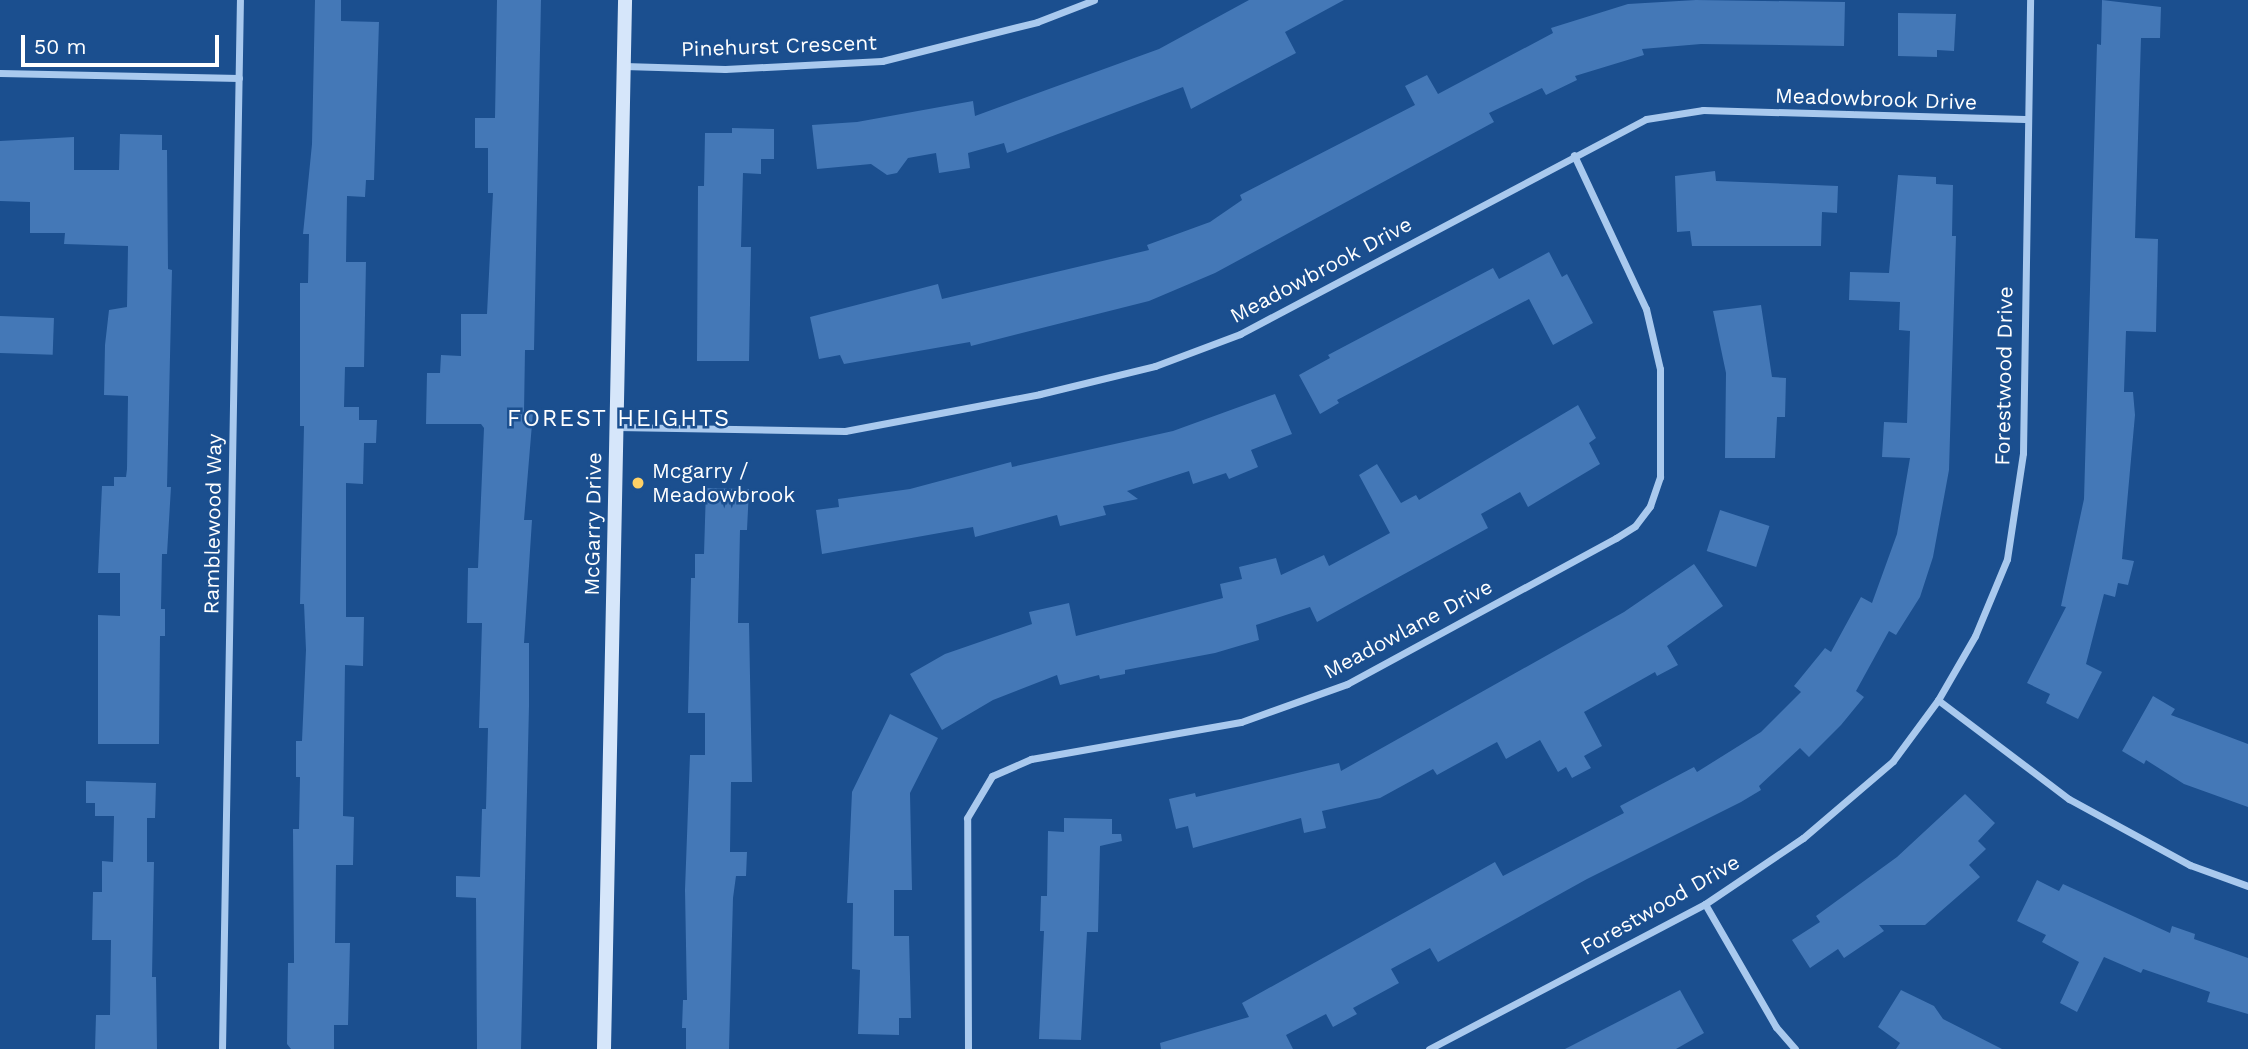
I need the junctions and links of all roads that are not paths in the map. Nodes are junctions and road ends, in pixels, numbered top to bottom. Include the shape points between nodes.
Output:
1 (240, 0) edge
2 (625, 0) edge
3 (1094, 0) edge
4 (2031, 0) edge
5 (624, 66) junction
6 (0, 73) edge
7 (239, 78) junction
8 (2025, 120) junction
9 (1574, 155) junction
10 (616, 428) junction
11 (1938, 700) junction
12 (2248, 886) edge
13 (1705, 904) junction
14 (222, 1049) edge
15 (604, 1049) edge
16 (968, 1049) edge
17 (1429, 1049) edge
18 (1795, 1049) edge

1 - 7 street, Ramblewood Way
2 - 5 street, McGarry Drive
3 - 5 street, Pinehurst Crescent via 1037,22 882,61 725,69
4 - 8 street, Forestwood Drive
5 - 10 street, McGarry Drive
6 - 7 street
7 - 14 street, Ramblewood Way
8 - 9 street, Meadowbrook Drive via 1703,110 1646,119
8 - 11 street, Forestwood Drive via 2023,453 2007,559 1975,636
9 - 10 street, Meadowbrook Drive via 1240,334 1155,366 845,431
9 - 16 street, Meadowlane Drive via 1646,309 1660,369 1660,477 1650,506 1635,526 1616,538 1347,684 1241,722 1031,759 992,776 967,818
10 - 15 street, McGarry Drive
11 - 12 street via 2069,799 2190,865
11 - 13 street, Forestwood Drive via 1883,769 1803,838
13 - 17 street, Forestwood Drive
13 - 18 street via 1776,1027

